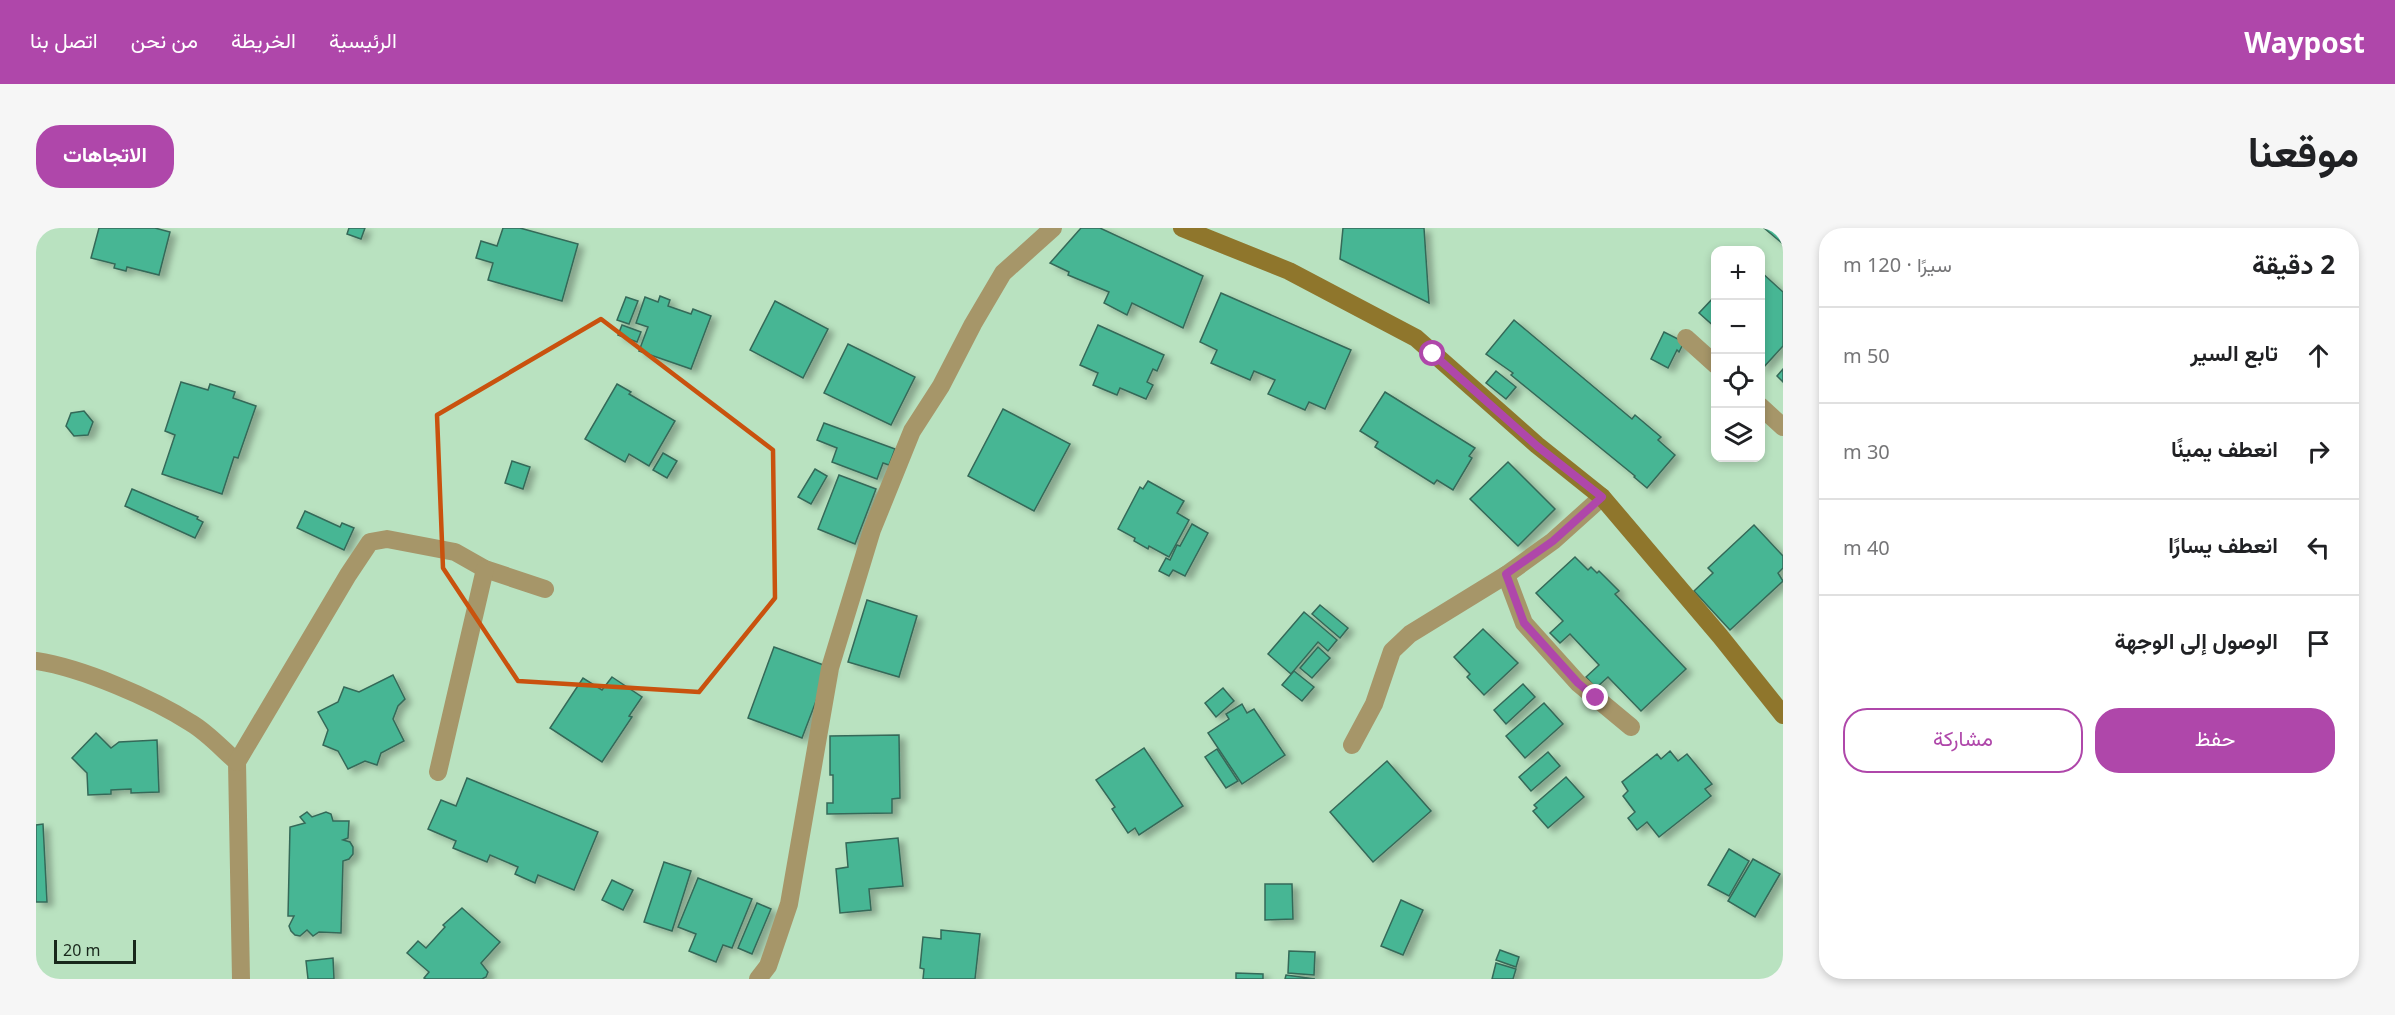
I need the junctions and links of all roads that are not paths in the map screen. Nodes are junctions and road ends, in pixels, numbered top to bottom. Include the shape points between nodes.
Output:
1 (1053, 228) edge
2 (1182, 228) edge
3 (1686, 338) dead end
4 (1711, 360) edge
5 (1763, 408) edge
6 (1783, 427) edge
7 (1602, 497) junction
8 (485, 569) junction
9 (1506, 574) junction
10 (545, 589) dead end
11 (36, 661) edge
12 (1783, 716) edge
13 (1631, 727) dead end
14 (1352, 745) dead end
15 (237, 762) junction
16 (438, 772) dead end
17 (241, 979) edge
18 (758, 979) edge

1 - 18 street via 1003,273 912,431 872,530 830,668 789,904 768,966
2 - 7 street via 1289,271 1416,338 1537,446
3 - 4 street
5 - 6 street
7 - 9 street via 1553,541
7 - 12 street
8 - 10 street
8 - 15 street via 455,552 387,539 370,542
8 - 16 street
9 - 13 street via 1524,623 1578,683
9 - 14 street via 1410,634 1392,651 1374,704
11 - 15 street via 144,697 193,724
15 - 17 street

